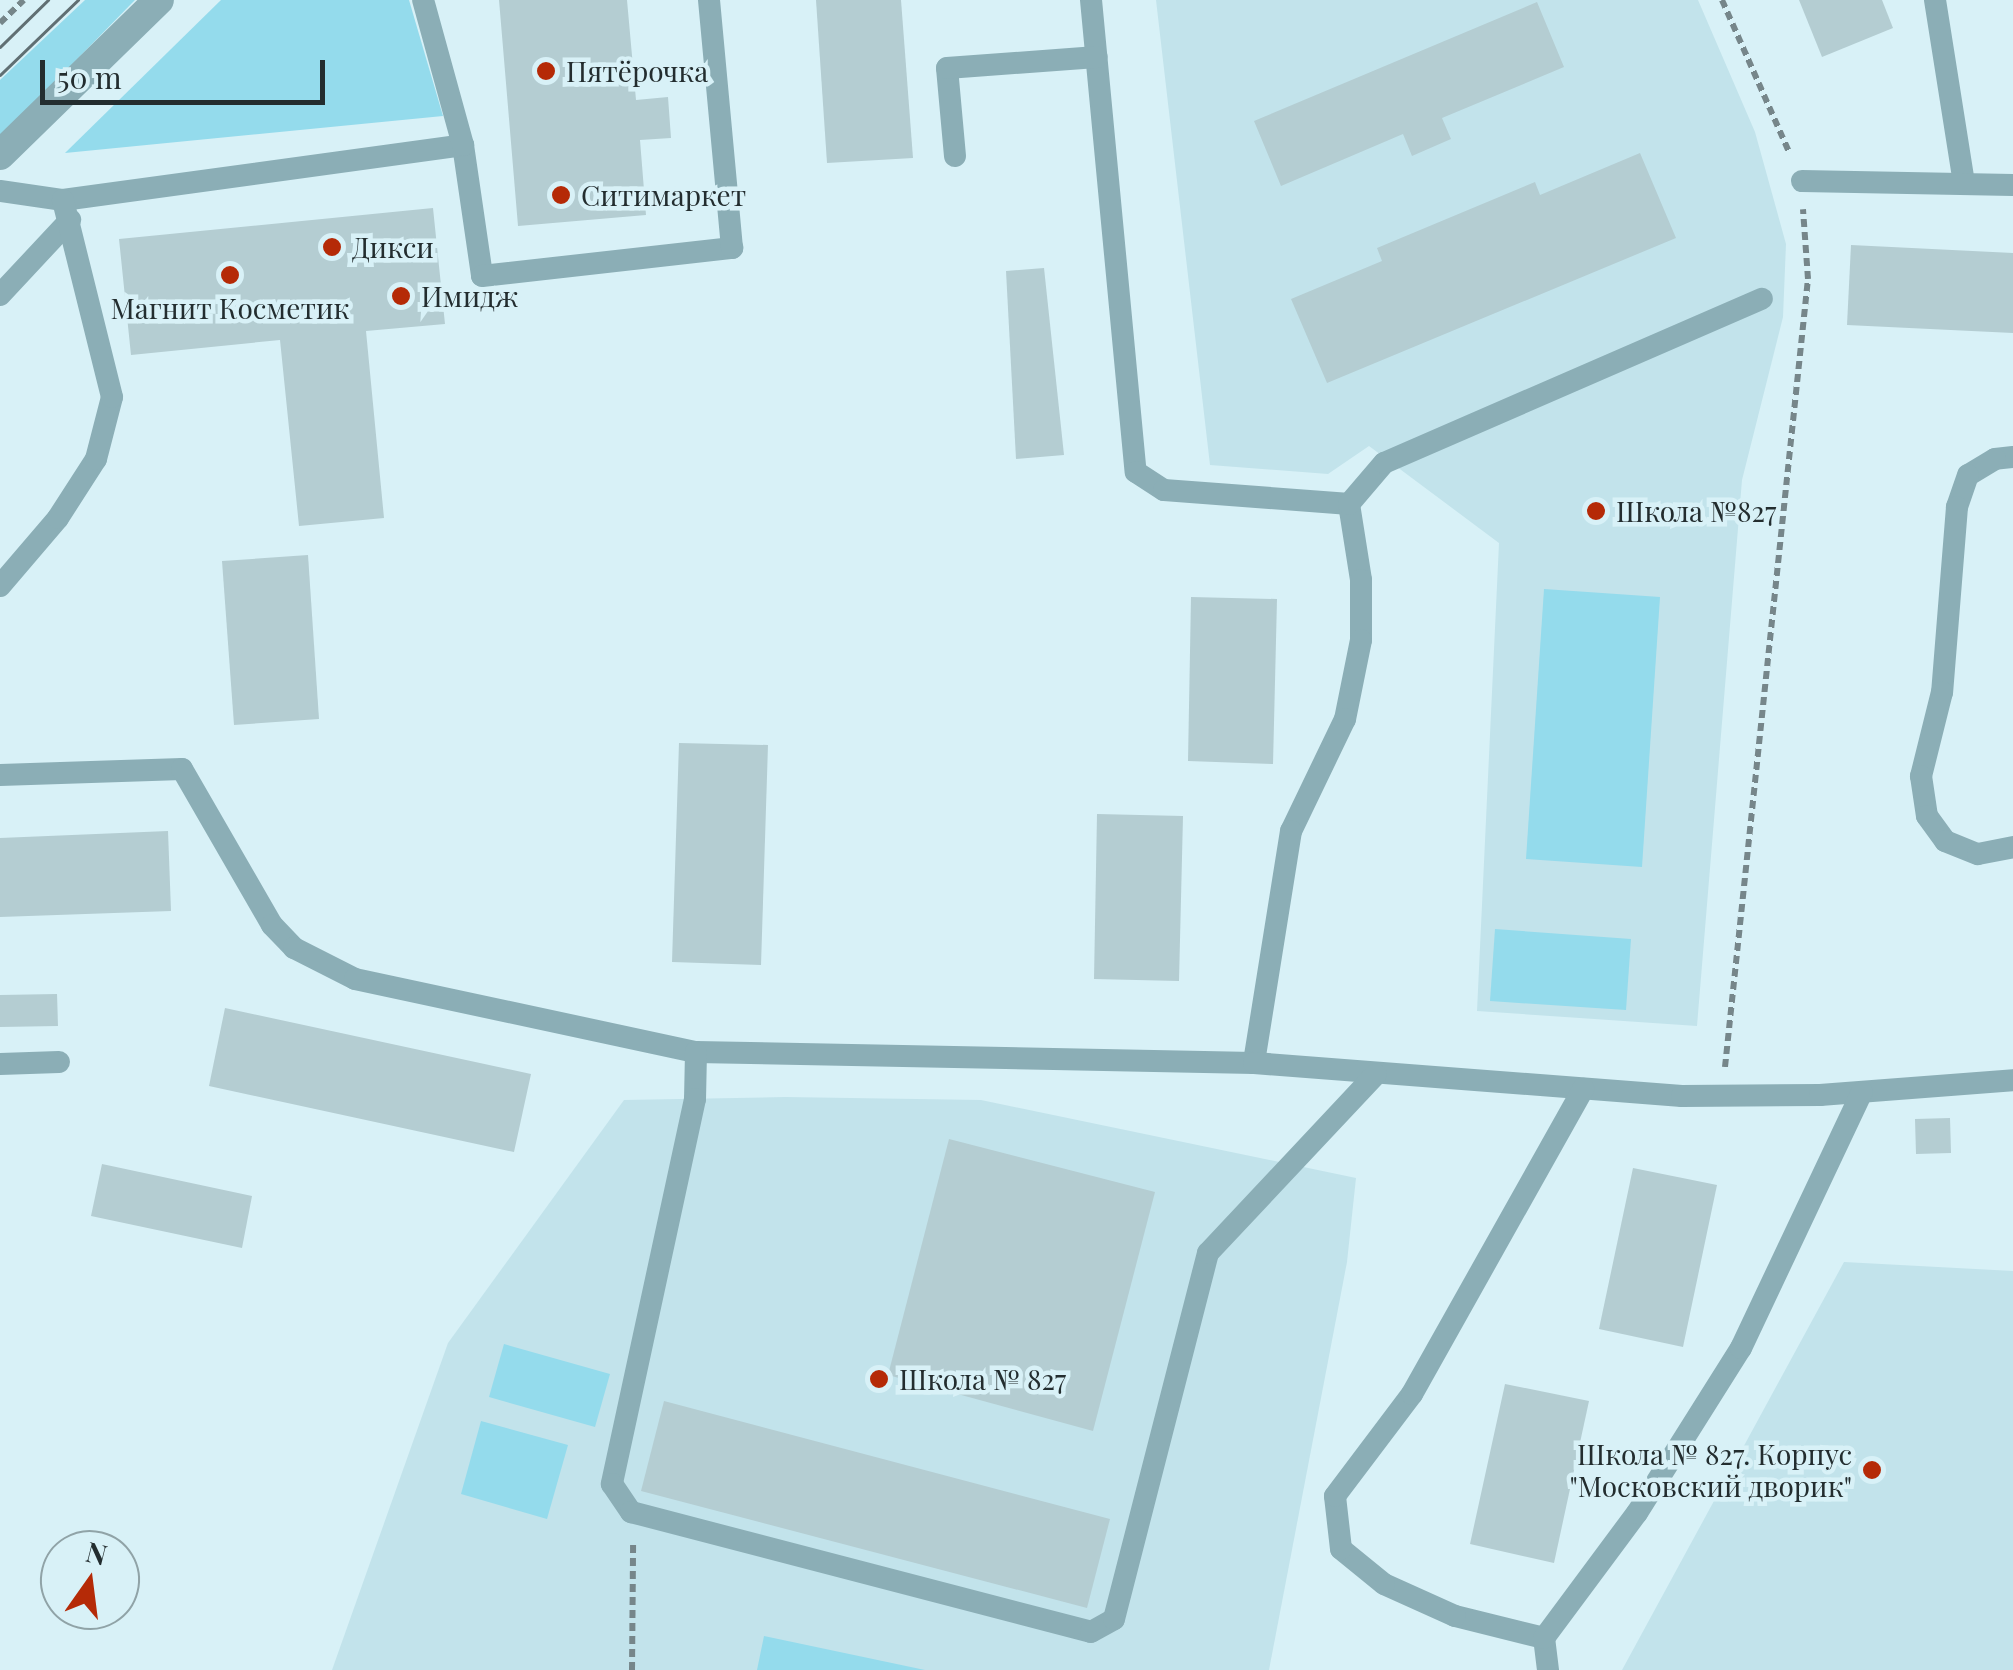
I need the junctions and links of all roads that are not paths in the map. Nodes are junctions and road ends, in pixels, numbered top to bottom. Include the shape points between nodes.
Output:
1 (158, 0) edge
2 (423, 0) edge
3 (709, 0) edge
4 (1091, 0) edge
5 (1935, 0) edge
6 (1096, 57) junction
7 (463, 144) junction
8 (0, 155) edge
9 (955, 156) dead end
10 (1802, 181) road end
11 (1964, 183) junction
12 (2013, 184) edge
13 (0, 191) edge
14 (67, 210) junction
15 (0, 295) edge
16 (1762, 299) dead end
17 (2013, 457) edge
18 (1348, 504) junction
19 (0, 586) edge
20 (0, 775) edge
21 (2013, 848) edge
22 (696, 1052) junction
23 (59, 1062) dead end
24 (1254, 1063) junction
25 (0, 1064) edge
26 (1376, 1074) junction
27 (2013, 1080) edge
28 (1582, 1089) junction
29 (1862, 1092) junction
30 (1544, 1638) junction
31 (1548, 1670) edge

1 - 8 street
2 - 7 lane
3 - 7 lane via 732,248 482,276
4 - 6 lane
5 - 11 lane
6 - 9 lane via 948,68
6 - 18 lane via 1136,472 1164,490
7 - 14 lane
10 - 11 lane
11 - 12 lane
13 - 14 lane
14 - 15 lane
14 - 19 lane via 112,397 96,459 58,518
16 - 18 lane via 1384,463
17 - 21 lane via 1995,458 1968,475 1957,506 1942,692 1921,776 1927,816 1944,841 1978,854
18 - 24 lane via 1361,580 1361,640 1345,720 1291,831
20 - 22 lane via 182,769 272,924 294,948 355,979
22 - 24 lane
22 - 26 lane via 695,1099 612,1484 630,1512 1091,1632 1114,1619 1208,1254
23 - 25 lane
24 - 26 lane
26 - 28 lane
27 - 29 lane
28 - 29 lane via 1722,1096
28 - 30 lane via 1412,1394 1336,1496 1341,1549 1384,1584 1456,1616
29 - 30 lane via 1741,1348 1637,1513
30 - 31 lane

